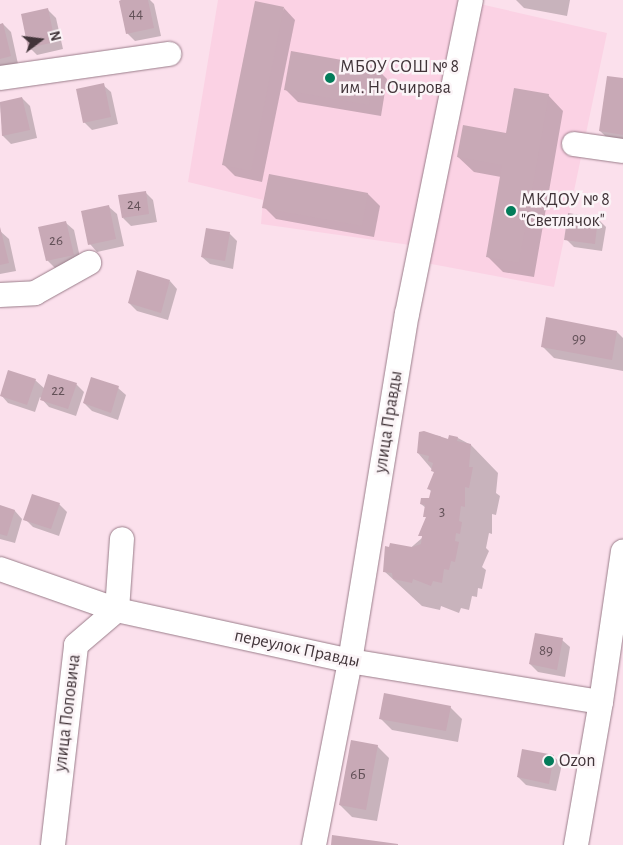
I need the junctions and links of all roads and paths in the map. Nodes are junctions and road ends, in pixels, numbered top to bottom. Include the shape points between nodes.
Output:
1 (471, 0) edge
2 (169, 54) dead end
3 (0, 78) edge
4 (574, 144) dead end
5 (623, 151) edge
6 (89, 263) dead end
7 (0, 295) edge
8 (122, 539) dead end
9 (622, 563) edge
10 (0, 569) edge
11 (117, 610) junction
12 (350, 661) junction
13 (602, 702) junction
14 (53, 845) edge
15 (314, 845) edge
16 (576, 845) edge

1 - 12 street, улица Правды via 407,314
2 - 3 street
4 - 5 street
6 - 7 street via 35,293
8 - 11 street
9 - 13 street
10 - 11 street, переулок Правды
11 - 12 street, переулок Правды
11 - 14 street, улица Поповича via 76,645
12 - 13 street, переулок Правды
12 - 15 street, улица Правды
13 - 16 street

